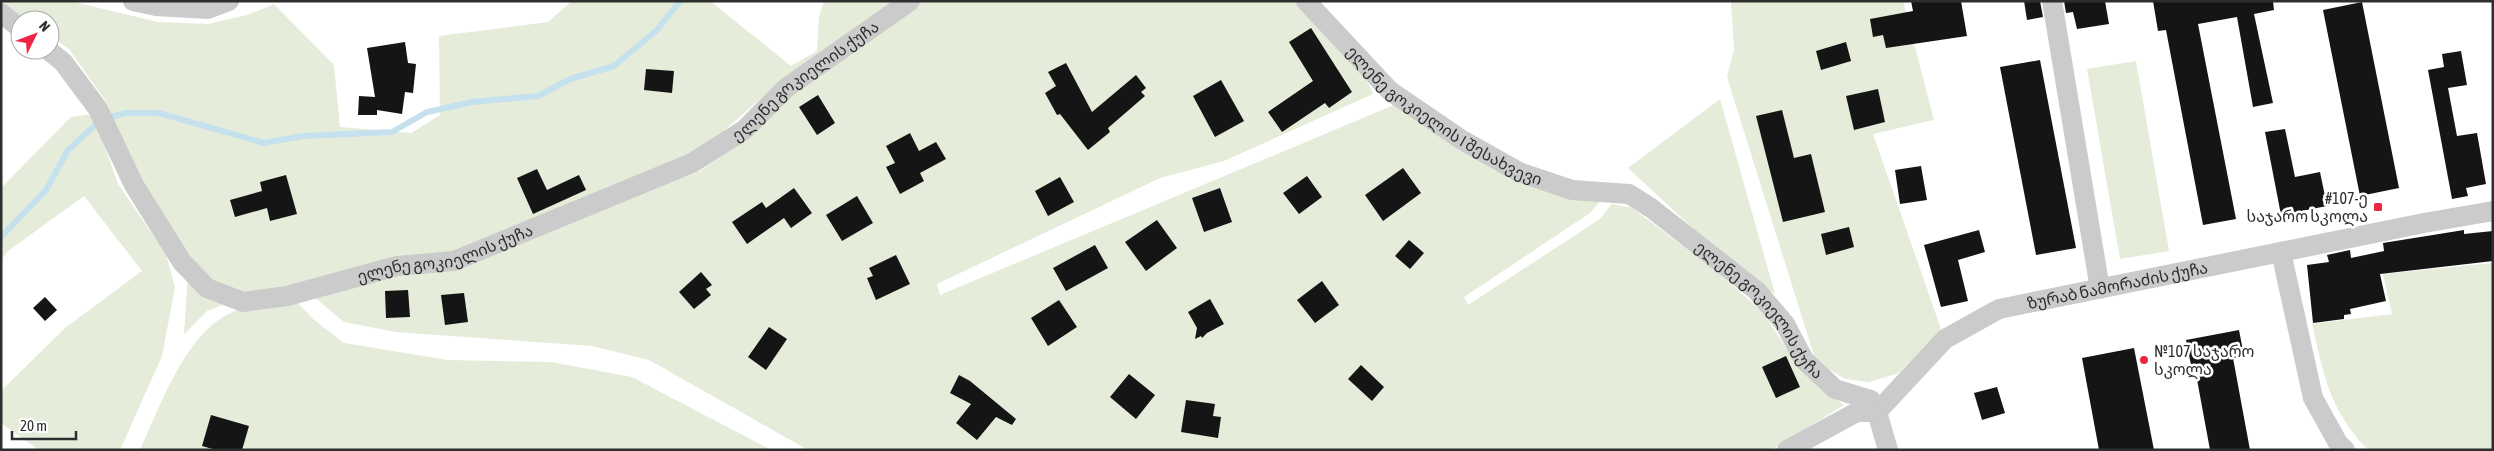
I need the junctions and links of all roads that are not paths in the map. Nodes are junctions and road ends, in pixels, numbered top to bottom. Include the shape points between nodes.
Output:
1 (133, 1) edge
2 (229, 1) edge
3 (910, 1) edge
4 (1306, 1) edge
5 (2052, 1) edge
6 (60, 60) edge
7 (1606, 192) joint
8 (2493, 211) edge
9 (2282, 252) junction
10 (2100, 289) junction
11 (1877, 412) junction
12 (1787, 450) edge
13 (1888, 450) edge
14 (2344, 450) edge

1 - 2 street via 156,6 208,9
3 - 6 street, ელენე გოკიელის ქუჩა via 786,88 744,130 692,163 454,261 397,266 287,296 243,302 207,288 182,262 134,185 98,110
4 - 7 street, ელენე გოკიელის I შესახვევი via 1390,91 1462,140 1519,172 1572,190
5 - 10 street
7 - 11 street, ელენე გოკიელის ქუჩა via 1629,194 1651,208 1757,291 1785,324 1804,360 1835,389 1871,400
8 - 9 street, ზურაბ ნამორაძის ქუჩა
9 - 10 street, ზურაბ ნამორაძის ქუჩა
9 - 14 street via 2313,398
10 - 11 street, ზურაბ ნამორაძის ქუჩა via 1999,310 1945,339
11 - 12 street via 1857,412
11 - 13 street

